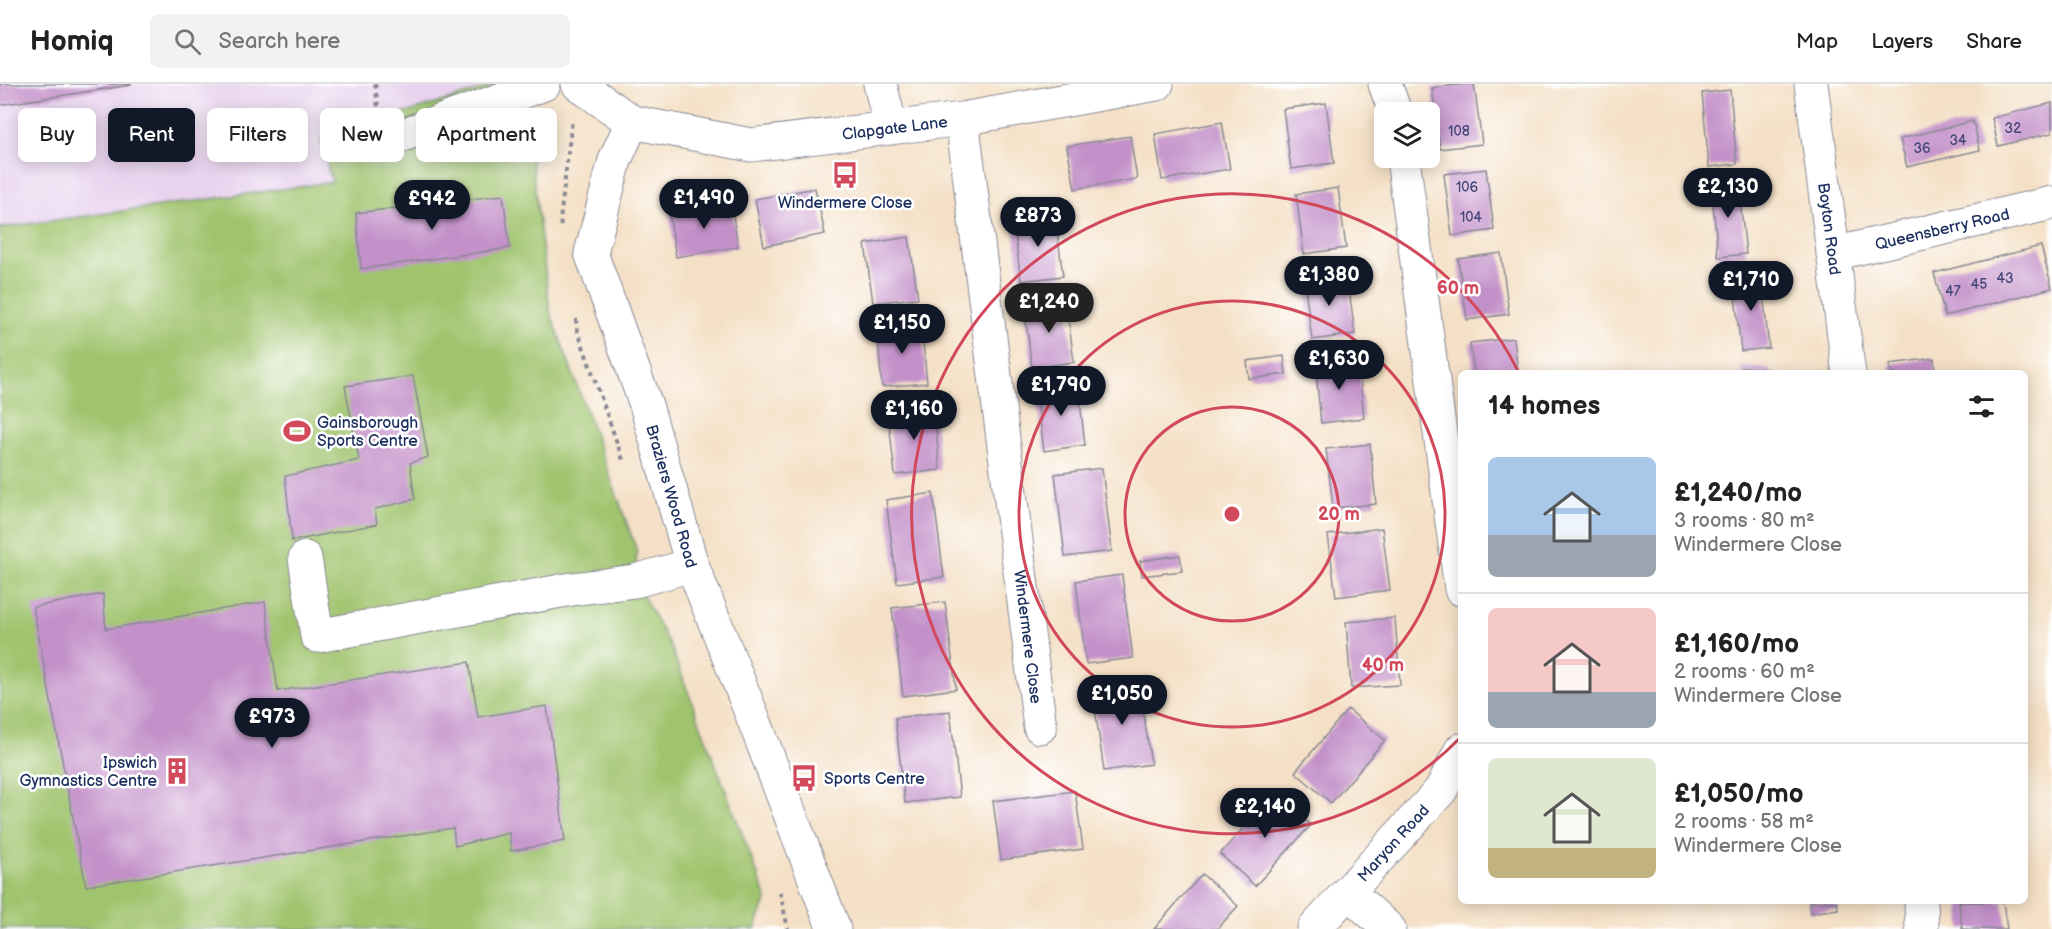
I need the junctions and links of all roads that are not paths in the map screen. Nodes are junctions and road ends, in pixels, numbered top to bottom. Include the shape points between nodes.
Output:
1 (544, 84) edge
2 (578, 84) edge
3 (880, 84) edge
4 (1157, 84) edge
5 (1385, 84) edge
6 (1811, 84) edge
7 (1391, 102) edge
8 (962, 118) junction
9 (632, 122) junction
10 (891, 128) junction
11 (404, 135) edge
12 (1404, 168) edge
13 (2052, 203) edge
14 (1833, 254) junction
15 (1848, 370) edge
16 (305, 558) dead end
17 (692, 565) junction
18 (1458, 567) edge
19 (1040, 727) dead end
20 (1458, 756) edge
21 (1348, 892) junction
22 (1921, 904) edge
23 (834, 929) edge
24 (1314, 929) edge
25 (1389, 929) edge
26 (1922, 929) edge

1 - 11 street
2 - 9 street
3 - 10 street
4 - 8 street, Clapgate Lane
5 - 7 street
6 - 14 street, Boyton Road
8 - 10 street, Clapgate Lane
8 - 19 street, Windermere Close
9 - 10 street, Clapgate Lane via 751,145
9 - 17 street, Braziers Wood Road via 615,160 591,253 646,405
12 - 18 street
13 - 14 street, Queensberry Road
14 - 15 street, Boyton Road
16 - 17 street via 317,636 634,581
17 - 23 street, Braziers Wood Road
20 - 21 street, Maryon Road via 1441,790
21 - 24 street, Maryon Road
21 - 25 street
22 - 26 street

